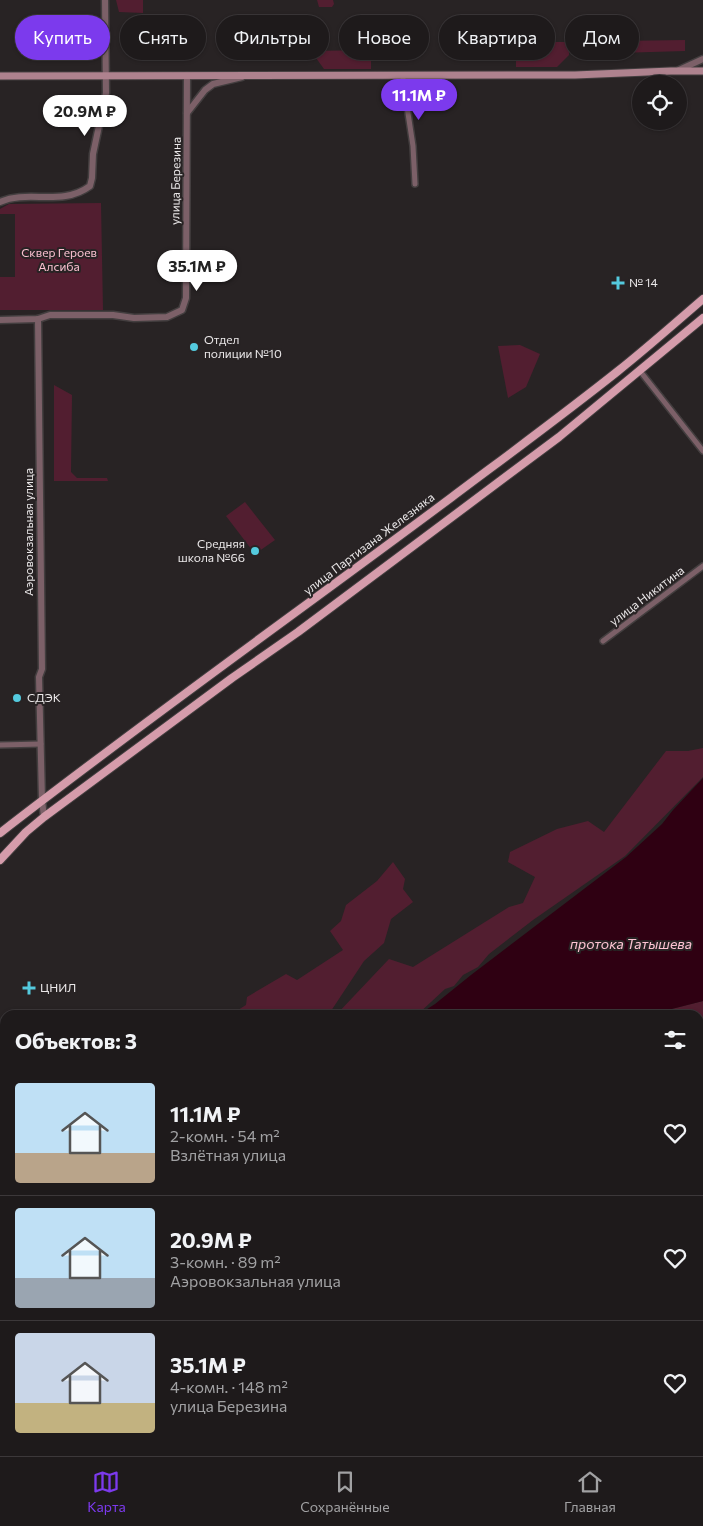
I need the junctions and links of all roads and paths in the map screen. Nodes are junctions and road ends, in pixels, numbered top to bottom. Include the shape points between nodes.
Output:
1 (105, 0) edge
2 (703, 59) edge
3 (678, 71) junction
4 (703, 71) edge
5 (251, 75) junction
6 (404, 75) junction
7 (0, 76) edge
8 (187, 76) junction
9 (106, 77) junction
10 (188, 113) junction
11 (415, 184) dead end
12 (0, 202) edge
13 (703, 299) edge
14 (703, 318) edge
15 (38, 319) junction
16 (0, 320) edge
17 (640, 371) junction
18 (564, 413) junction
19 (575, 425) junction
20 (531, 438) junction
21 (543, 449) junction
22 (703, 451) edge
23 (703, 566) edge
24 (603, 641) dead end
25 (222, 665) junction
26 (232, 678) junction
27 (42, 744) junction
28 (0, 745) edge
29 (42, 800) junction
30 (44, 817) junction
31 (0, 834) edge
32 (0, 860) edge

1 - 9 street
2 - 3 street
3 - 4 main road
3 - 6 main road via 575,76
5 - 6 main road
5 - 8 main road
5 - 10 street via 213,84
6 - 11 street via 403,92 413,146
7 - 9 main road
8 - 9 main road
8 - 10 street, улица Березина
9 - 12 street via 90,186 67,197 11,198
10 - 15 street, улица Березина via 186,298 182,310 168,317 134,318 113,314 50,315
13 - 18 main road, улица Партизана Железняка
14 - 17 main road
15 - 16 street, улица Березина
15 - 27 street, Аэровокзальная улица
17 - 19 main road
17 - 22 street
18 - 19 main road via 566,420
18 - 20 main road, улица Партизана Железняка
19 - 21 main road
20 - 21 main road via 540,440
20 - 25 main road, улица Партизана Железняка
21 - 26 main road
23 - 24 street, улица Никитина
25 - 26 main road
25 - 29 main road, улица Партизана Железняка
26 - 30 main road
27 - 28 street
27 - 29 street, Аэровокзальная улица
29 - 30 street
29 - 31 main road, улица Партизана Железняка
30 - 32 main road

